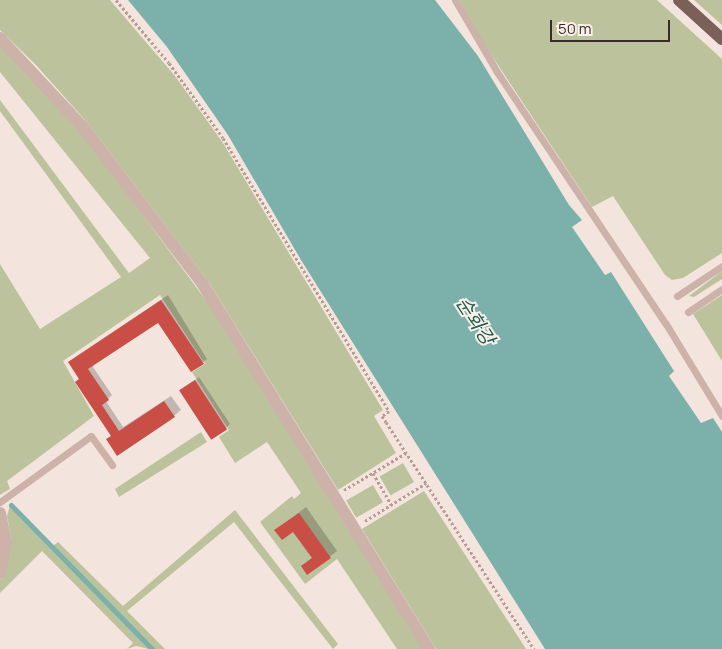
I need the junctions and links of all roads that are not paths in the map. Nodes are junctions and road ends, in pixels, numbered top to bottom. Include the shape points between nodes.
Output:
1 (455, 0) edge
2 (679, 0) edge
3 (0, 38) edge
4 (722, 39) edge
5 (722, 266) edge
6 (722, 290) edge
7 (677, 296) dead end
8 (688, 312) dead end
9 (722, 416) edge
10 (112, 465) dead end
11 (0, 502) edge
12 (0, 513) edge
13 (0, 572) edge
14 (429, 649) edge

1 - 9 lane via 497,72 666,324
2 - 4 main road
3 - 14 street via 71,112 202,283
5 - 7 lane
6 - 8 lane
10 - 11 lane via 91,436
12 - 13 street via 6,543

